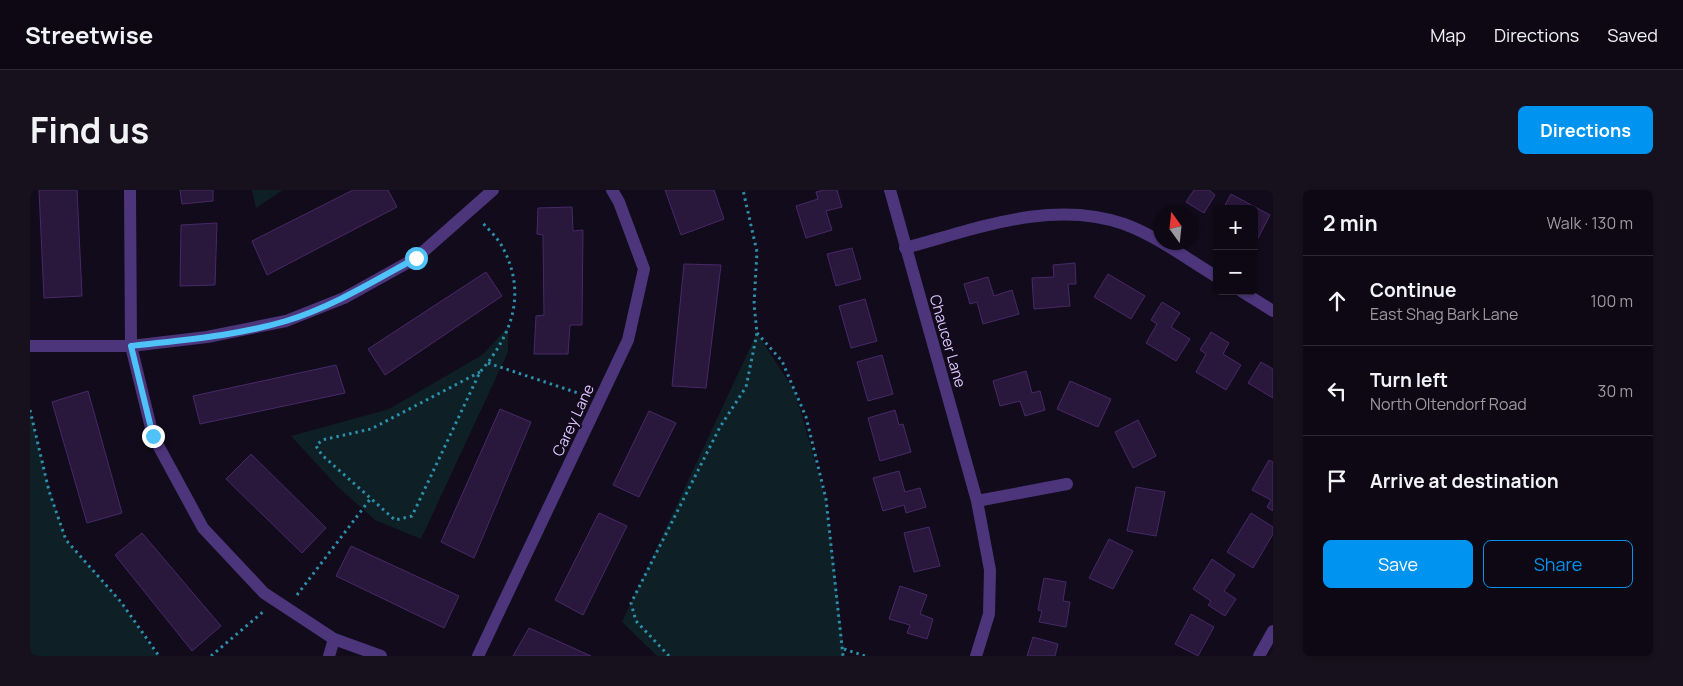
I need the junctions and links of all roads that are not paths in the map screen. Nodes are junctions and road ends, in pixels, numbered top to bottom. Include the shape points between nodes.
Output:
1 (130, 190) edge
2 (493, 190) edge
3 (612, 190) edge
4 (890, 190) edge
5 (905, 248) junction
6 (1213, 274) edge
7 (1247, 295) edge
8 (1273, 311) edge
9 (30, 346) edge
10 (131, 346) junction
11 (1067, 484) dead end
12 (977, 501) junction
13 (1273, 631) edge
14 (334, 639) junction
15 (329, 656) edge
16 (381, 656) edge
17 (478, 656) edge
18 (976, 656) edge
19 (1259, 656) edge

1 - 10 street
2 - 10 street via 416,258 335,301 286,321 208,337
3 - 17 street, Carey Lane via 620,202 644,269 628,340
4 - 5 street, Chaucer Lane
5 - 6 street via 1021,218 1065,213 1124,224
5 - 12 street, Chaucer Lane
7 - 8 street
9 - 10 street
10 - 14 street via 153,436 203,528 264,593
11 - 12 street
12 - 18 street, Chaucer Lane via 990,570 989,614
13 - 19 street
14 - 15 street
14 - 16 street

